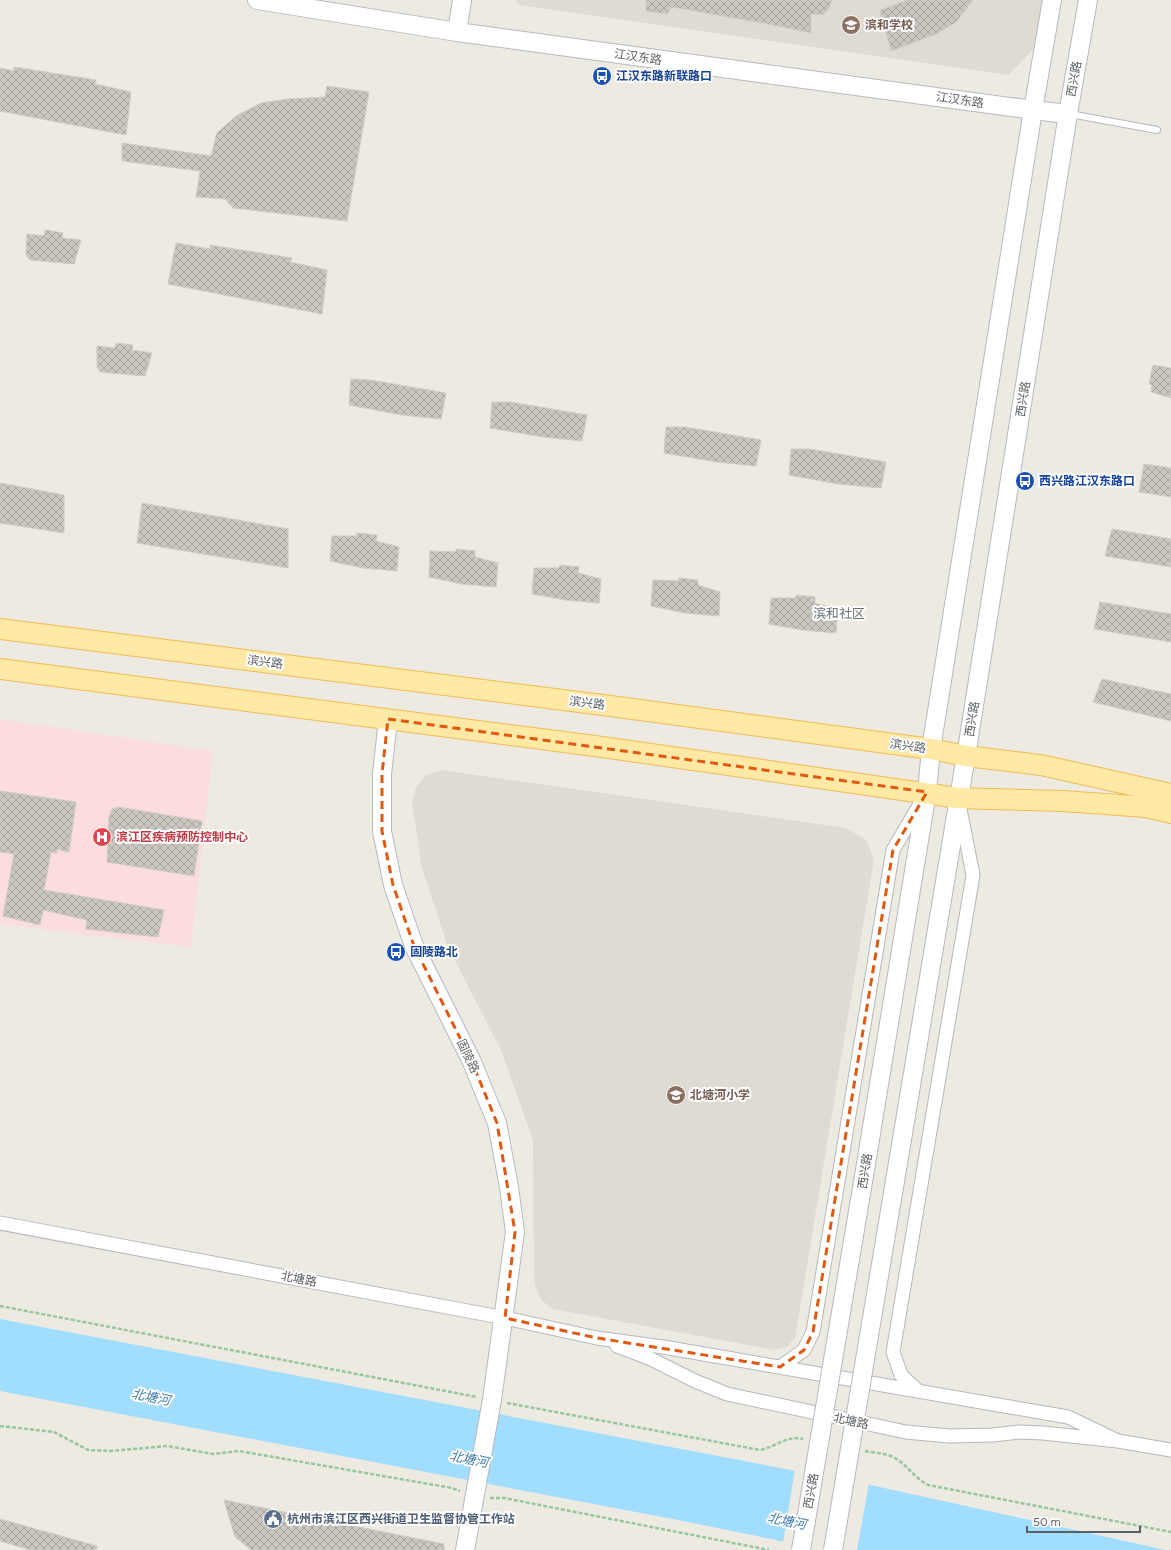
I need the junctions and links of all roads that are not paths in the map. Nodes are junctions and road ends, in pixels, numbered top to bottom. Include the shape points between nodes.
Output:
1 (257, 0) edge
2 (462, 0) edge
3 (1052, 0) edge
4 (1088, 0) edge
5 (458, 32) junction
6 (1033, 110) junction
7 (1068, 114) junction
8 (1157, 130) dead end
9 (0, 629) edge
10 (0, 669) edge
11 (388, 719) junction
12 (931, 749) junction
13 (966, 756) junction
14 (927, 792) junction
15 (1171, 794) edge
16 (958, 798) junction
17 (1171, 813) edge
18 (0, 1223) edge
19 (504, 1318) junction
20 (597, 1338) junction
21 (780, 1367) junction
22 (918, 1391) junction
23 (1118, 1441) junction
24 (1171, 1450) edge
25 (465, 1550) edge
26 (801, 1550) edge
27 (833, 1550) edge

1 - 5 main road, 江汉东路
2 - 5 main road
3 - 6 main road, 西兴路
4 - 7 main road, 西兴路
5 - 6 main road, 江汉东路
6 - 7 main road, 江汉东路
6 - 12 main road, 西兴路
7 - 8 lane
7 - 13 main road, 西兴路
9 - 12 main road, 滨兴路
10 - 11 main road
11 - 14 main road
11 - 19 main road, 固陵路 via 382,774 382,831 394,885 414,946 472,1062 497,1123 515,1232
12 - 13 main road, 滨兴路
12 - 14 main road, 西兴路
13 - 15 main road, 滨兴路 via 1041,765
13 - 16 main road, 西兴路
14 - 16 main road
14 - 21 street, 西兴路 via 893,850 813,1332 804,1350
14 - 26 main road, 西兴路, bridge
16 - 17 main road via 1063,801 1146,807
16 - 22 street, 西兴路 via 973,875 893,1352 901,1375
16 - 27 main road, 西兴路, bridge
18 - 19 street, 北塘路
19 - 20 street, 北塘路
19 - 25 main road, 固陵路
20 - 21 street, 北塘路
20 - 23 street, 北塘路 via 652,1359 695,1382 727,1394 906,1432 949,1436 1043,1432
21 - 22 street, 北塘路
22 - 23 street, 北塘路 via 1068,1417
23 - 24 street, 北塘路

